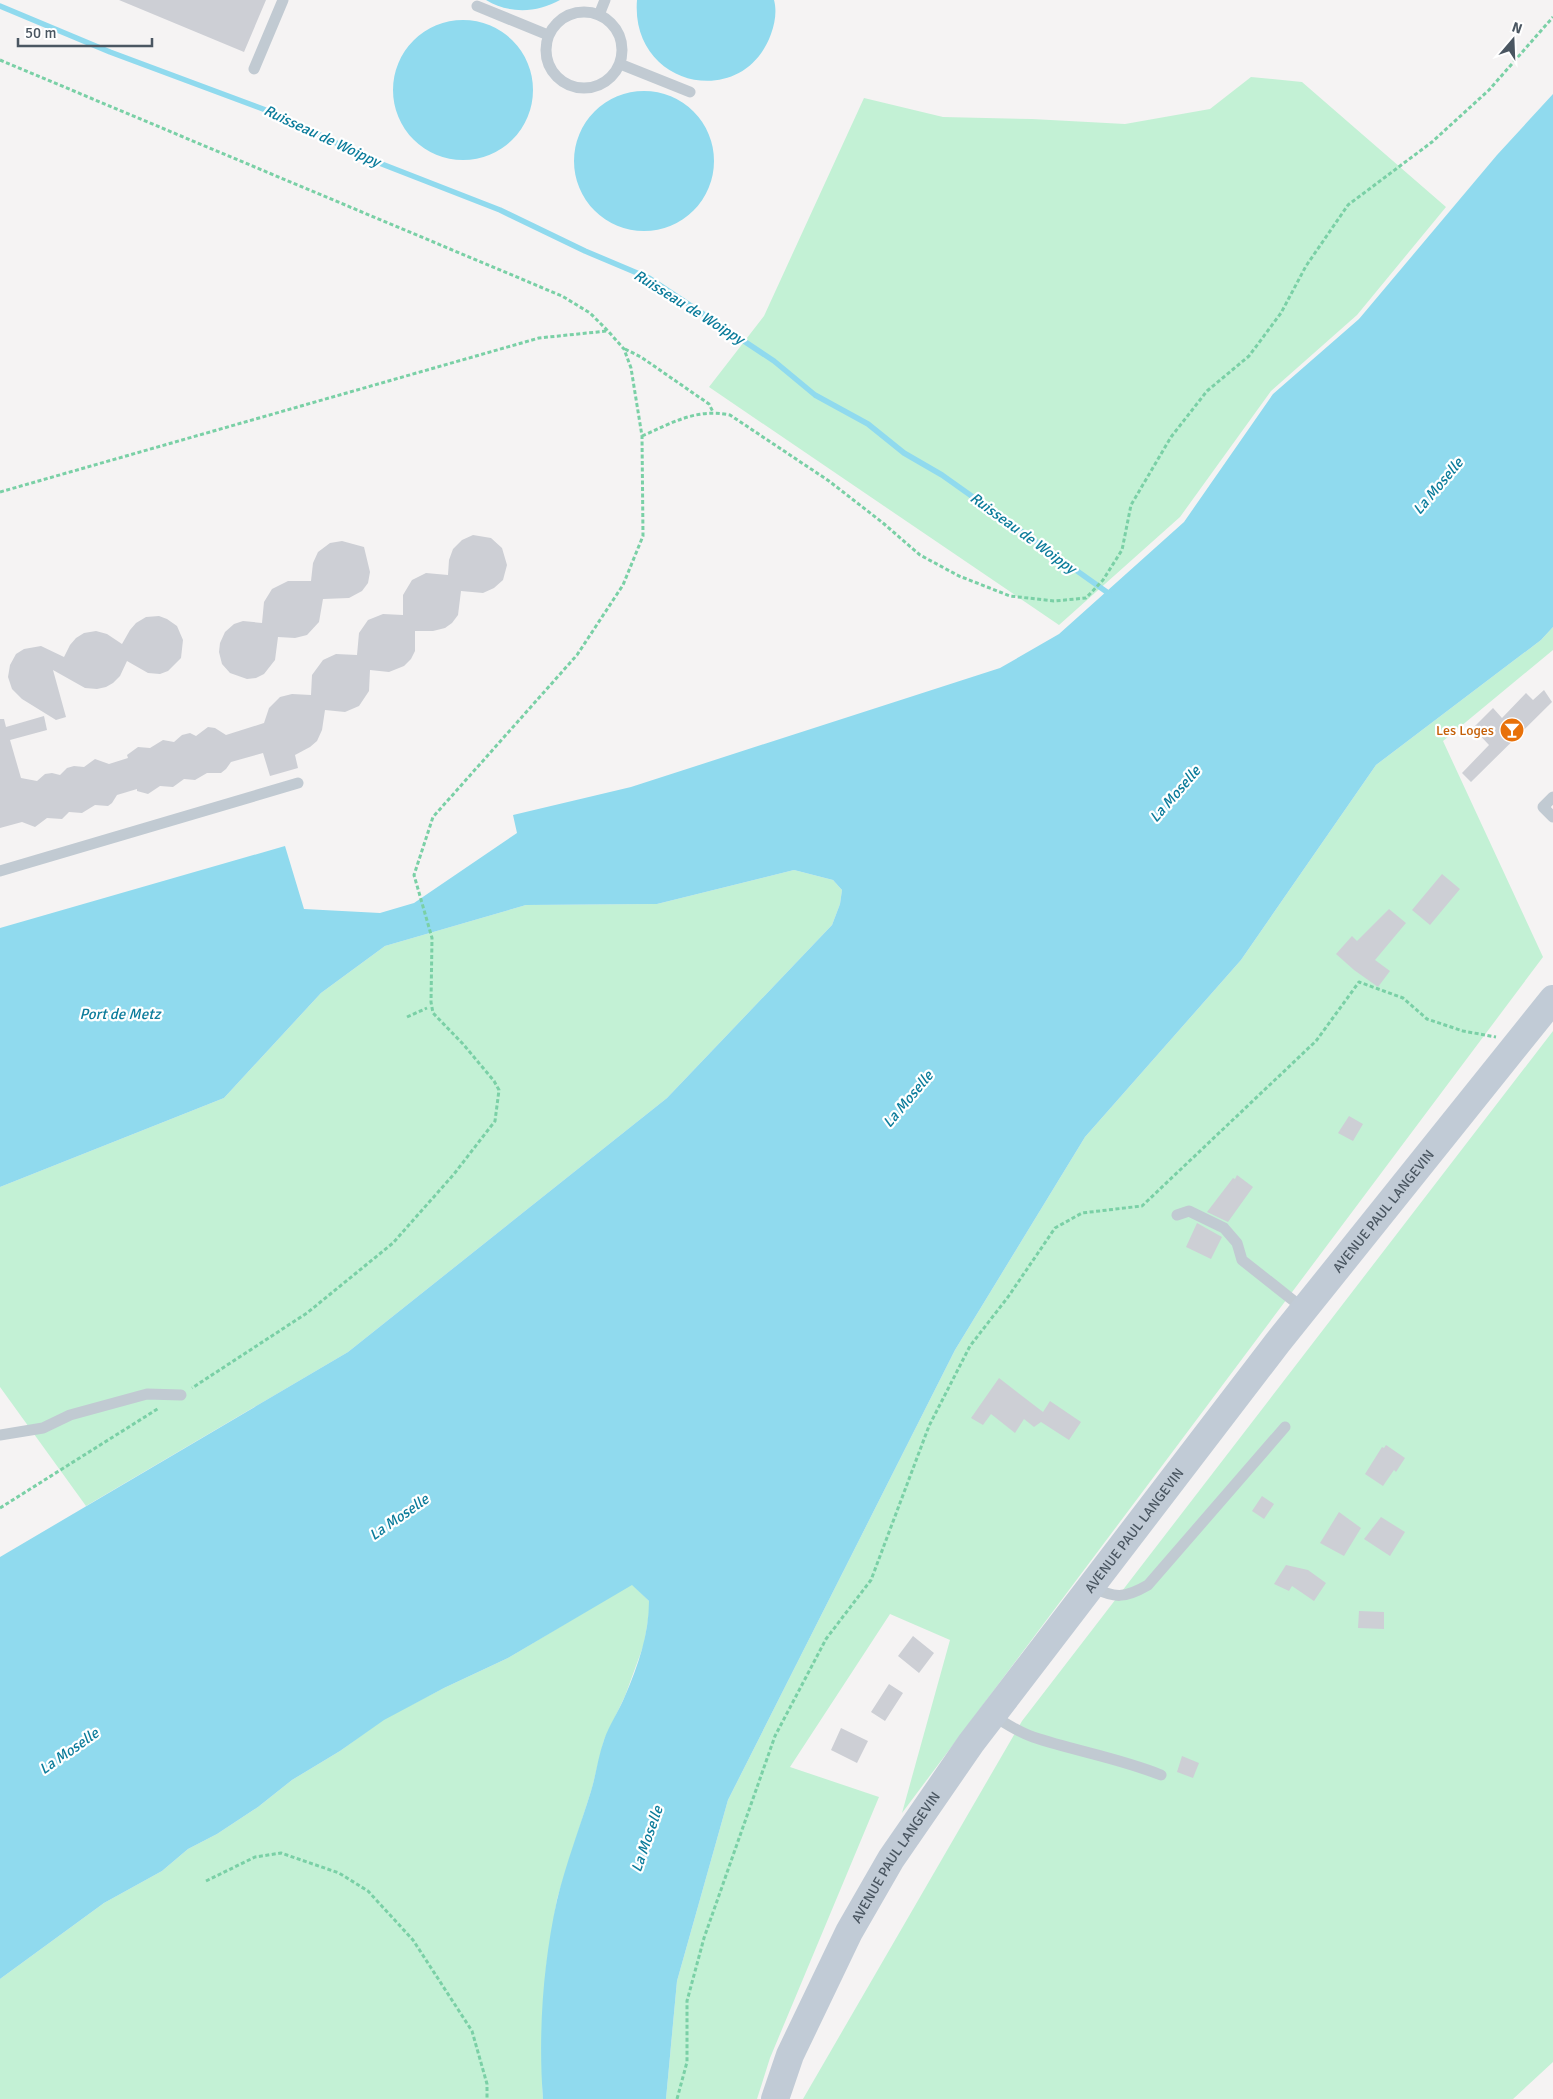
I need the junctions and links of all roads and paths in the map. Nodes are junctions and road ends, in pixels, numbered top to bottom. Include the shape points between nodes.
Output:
1 (283, 0) edge
2 (604, 0) edge
3 (477, 6) dead end
4 (599, 14) junction
5 (1553, 17) edge
6 (548, 35) junction
7 (0, 60) edge
8 (620, 64) junction
9 (254, 69) dead end
10 (690, 92) dead end
11 (608, 331) junction
12 (624, 349) junction
13 (713, 412) junction
14 (642, 436) junction
15 (0, 492) edge
16 (298, 783) dead end
17 (1553, 797) edge
18 (1553, 817) edge
19 (0, 871) edge
20 (1553, 999) edge
21 (427, 1008) dead end
22 (407, 1017) dead end
23 (1514, 1048) junction
24 (1177, 1215) dead end
25 (1304, 1309) junction
26 (181, 1395) junction
27 (1285, 1427) dead end
28 (0, 1434) edge
29 (0, 1508) edge
30 (1090, 1587) junction
31 (992, 1715) junction
32 (1161, 1775) dead end
33 (206, 1881) dead end
34 (487, 2099) edge
35 (677, 2099) edge
36 (774, 2099) edge

1 - 9 lane
2 - 4 lane
3 - 6 lane
4 - 6 lane via 569,15 554,25
4 - 8 lane via 617,30 622,41
5 - 13 path via 1490,90 1432,142 1348,205 1306,266 1281,313 1249,356 1207,391 1170,437 1131,505 1122,550 1103,580 1086,598 1054,602 1010,596 959,576 920,555 829,481 730,415
6 - 8 lane via 546,60 559,80 569,86 594,88 614,75
7 - 11 path via 562,296 590,313
8 - 10 lane
11 - 12 path
11 - 15 path via 539,338
12 - 13 path via 641,357 709,404
12 - 14 path via 632,368
13 - 14 path via 682,418
14 - 26 path via 643,536 623,585 577,655 433,817 414,874 432,938 433,1013 494,1081 499,1090 496,1121 393,1243 307,1313
16 - 19 lane
17 - 18 lane via 1543,807
20 - 23 main road, AVENUE PAUL LANGEVIN
21 - 22 path
23 - 25 main road, AVENUE PAUL LANGEVIN
23 - 35 path via 1494,1035 1463,1031 1427,1019 1402,998 1359,982 1316,1041 1142,1206 1082,1213 1055,1228 1008,1298 970,1346 929,1426 871,1580 826,1639 775,1736 704,1938 687,2001 687,2062
24 - 25 lane via 1190,1211 1224,1228 1237,1243 1242,1260
25 - 30 main road, AVENUE PAUL LANGEVIN
26 - 28 lane via 146,1394 70,1415 43,1428
26 - 29 path
27 - 30 lane via 1148,1585 1132,1594 1110,1596
30 - 31 main road, AVENUE PAUL LANGEVIN
31 - 32 lane via 1032,1736
31 - 36 main road, AVENUE PAUL LANGEVIN via 891,1859 849,1932 794,2047
33 - 34 path via 255,1857 281,1853 339,1873 368,1891 413,1940 472,2032 488,2084

